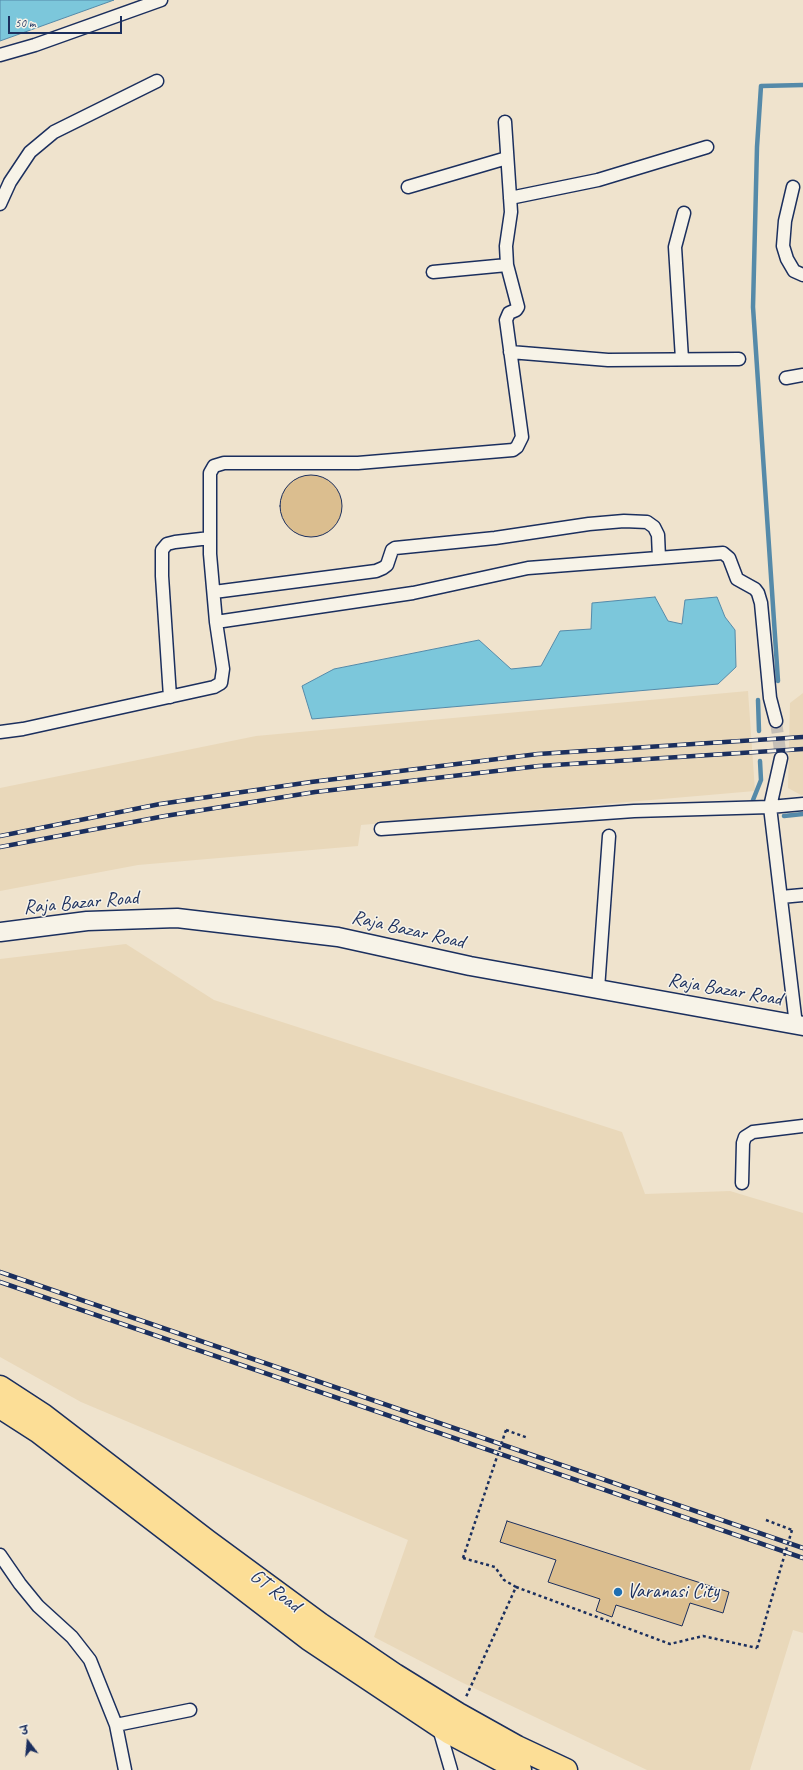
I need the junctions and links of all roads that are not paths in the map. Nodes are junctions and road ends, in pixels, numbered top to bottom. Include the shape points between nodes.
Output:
1 (161, 0) edge
2 (0, 55) edge
3 (157, 81) dead end
4 (505, 122) dead end
5 (707, 147) dead end
6 (507, 158) junction
7 (408, 187) dead end
8 (793, 187) dead end
9 (2, 193) edge
10 (510, 198) junction
11 (0, 204) edge
12 (684, 213) dead end
13 (507, 265) junction
14 (433, 272) dead end
15 (803, 275) edge
16 (510, 352) junction
17 (682, 358) junction
18 (739, 359) dead end
19 (803, 375) edge
20 (786, 378) dead end
21 (210, 538) junction
22 (659, 558) junction
23 (214, 592) junction
24 (216, 622) junction
25 (170, 697) junction
26 (776, 721) tunnel mouth
27 (0, 732) edge
28 (781, 758) tunnel mouth
29 (803, 804) edge
30 (770, 807) junction
31 (381, 829) dead end
32 (609, 836) dead end
33 (803, 895) edge
34 (781, 897) junction
35 (0, 932) edge
36 (598, 989) junction
37 (800, 1025) edge
38 (803, 1126) edge
39 (742, 1183) dead end
40 (0, 1387) edge
41 (0, 1407) edge
42 (0, 1555) edge
43 (190, 1710) dead end
44 (116, 1725) junction
45 (438, 1725) junction
46 (125, 1770) edge
47 (451, 1770) edge
48 (520, 1770) edge
49 (566, 1770) edge

1 - 2 street
3 - 9 street via 54,132 30,152
4 - 6 street
5 - 10 street via 598,180
6 - 7 street
6 - 10 street
8 - 15 street via 785,221 783,246 794,271
9 - 11 street
10 - 13 street
12 - 17 street via 675,247
13 - 14 street
13 - 16 street via 518,308 509,312 506,320
16 - 17 street via 608,360
16 - 21 street via 522,437 513,450 358,463 224,463 214,466 210,473
17 - 18 street
19 - 20 street
21 - 23 street
21 - 25 street via 167,544 162,550
22 - 23 street via 658,535 654,527 647,522 616,521 495,538 395,548 390,553 387,565 376,571
22 - 24 street via 528,568 413,593
22 - 26 street via 723,553 729,558 737,579 758,593 770,698
23 - 24 street
24 - 25 street via 223,669 221,683 214,687
25 - 27 street
28 - 30 street
29 - 30 street
30 - 31 street via 634,811
30 - 34 street
32 - 36 street
33 - 34 street
34 - 37 street
35 - 36 street, Raja Bazar Road via 87,921 177,918 338,936 470,966
36 - 37 street, Raja Bazar Road
38 - 39 street via 753,1132 745,1137
40 - 49 highway, GT Road via 42,1415 320,1624 395,1675 458,1714
41 - 45 highway, GT Road via 39,1432 309,1639
42 - 44 street via 38,1606 72,1637 90,1660
43 - 44 street
44 - 46 street
45 - 47 street
45 - 48 highway, GT Road

